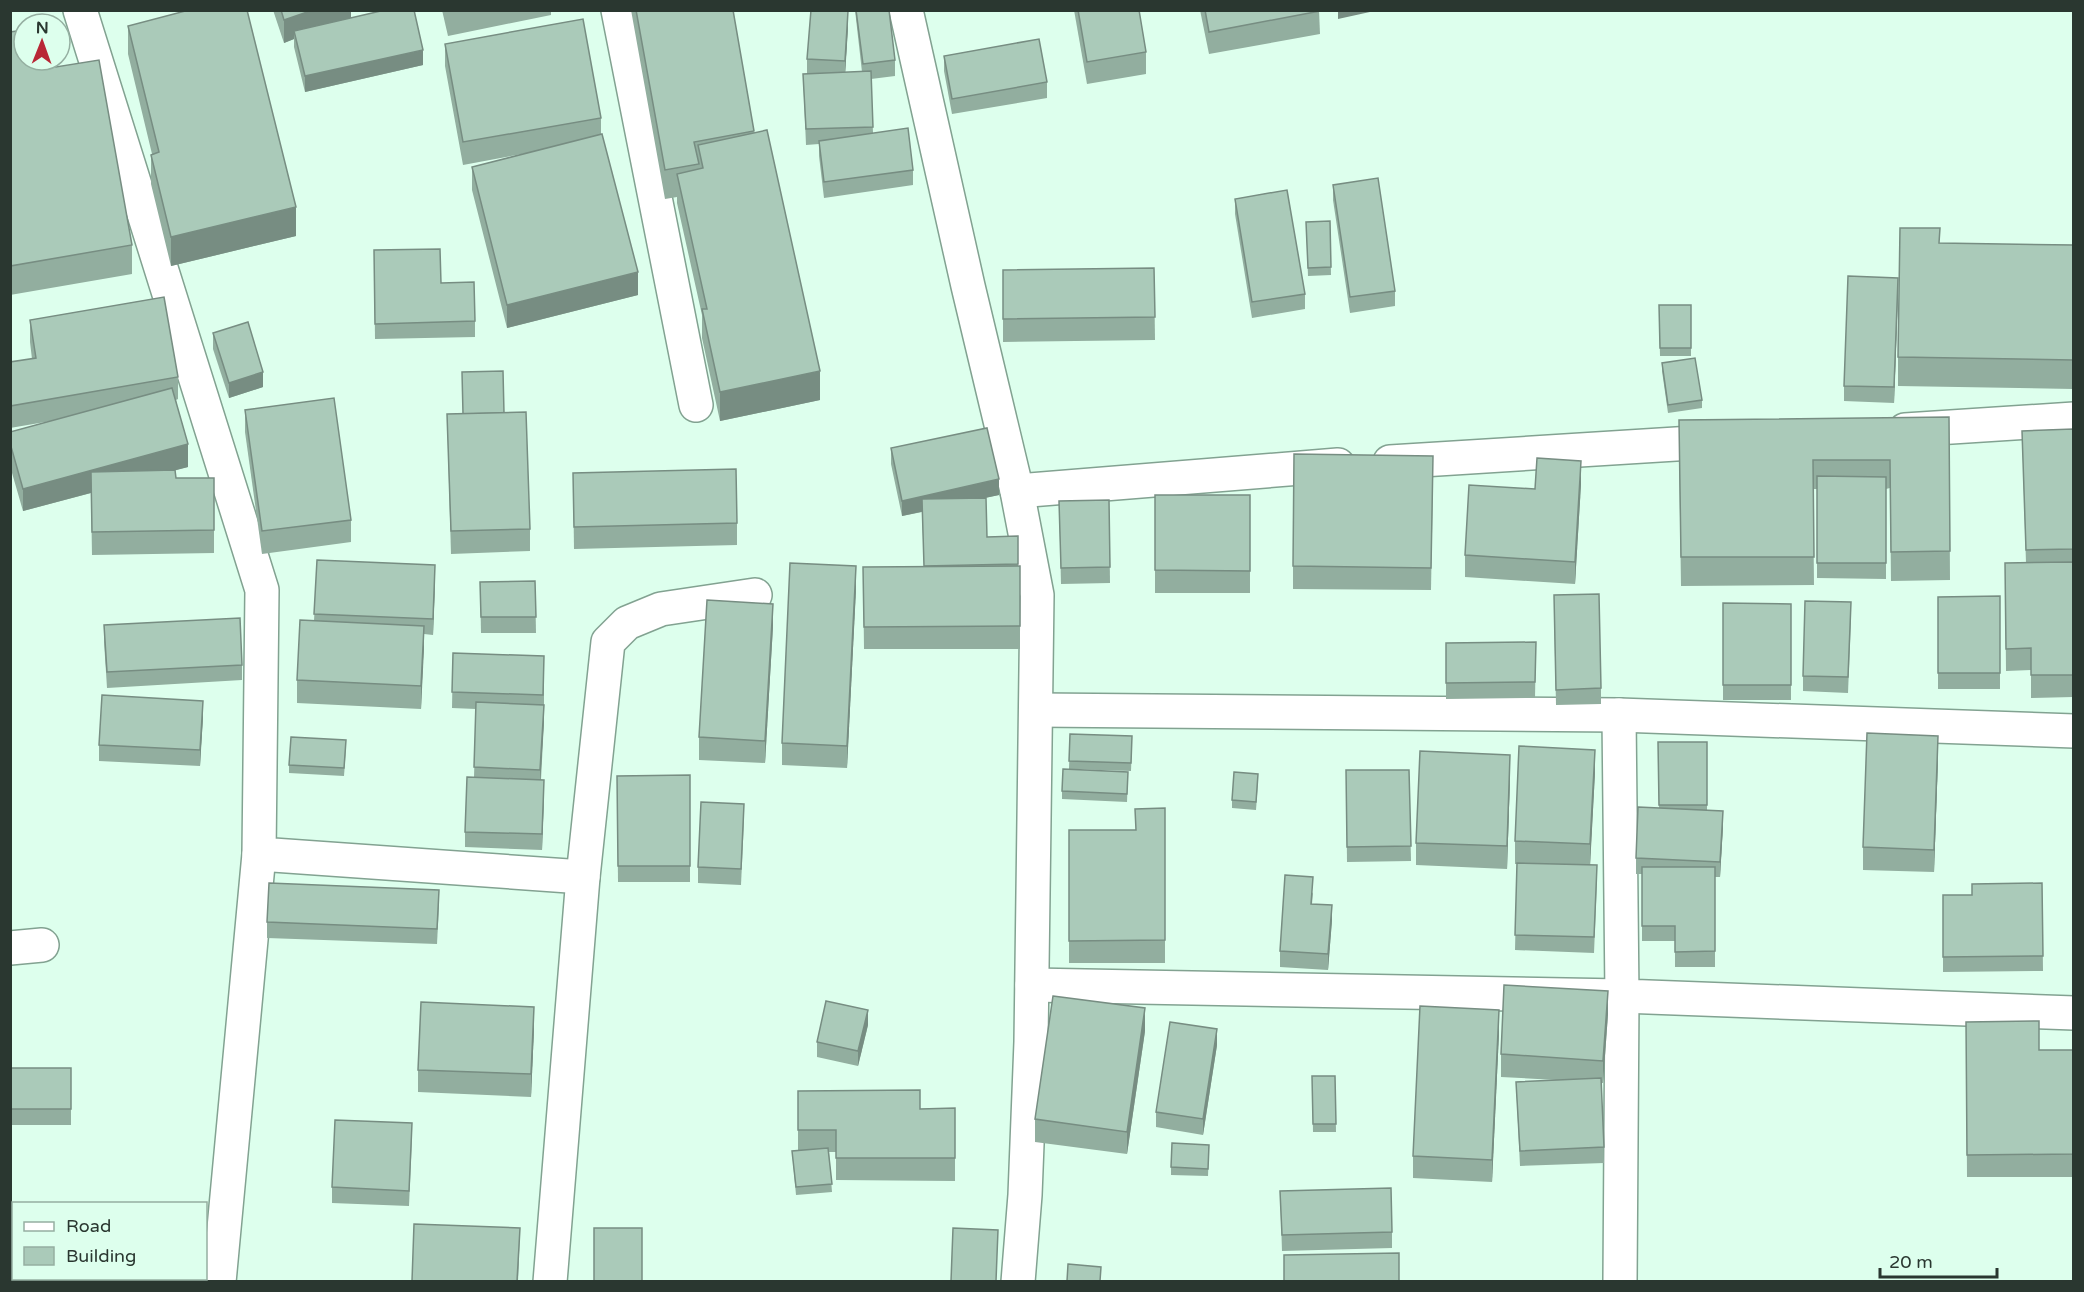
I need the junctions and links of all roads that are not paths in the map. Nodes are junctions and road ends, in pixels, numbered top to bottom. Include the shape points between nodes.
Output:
1 (80, 10) edge
2 (618, 10) edge
3 (906, 10) edge
4 (696, 405) dead end
5 (2073, 419) edge
6 (1873, 432) edge
7 (1755, 439) edge
8 (1017, 491) junction
9 (755, 595) dead end
10 (1036, 710) junction
11 (1619, 715) junction
12 (2073, 731) edge
13 (259, 854) junction
14 (583, 877) junction
15 (1032, 986) junction
16 (1622, 996) junction
17 (2073, 1013) edge
18 (219, 1281) edge
19 (550, 1281) edge
20 (1018, 1281) edge
21 (1620, 1281) edge

1 - 13 street via 262,590
2 - 4 street
3 - 8 street
5 - 6 street
7 - 8 street via 1259,470
8 - 10 street via 1037,595
9 - 14 street via 661,609 627,622 608,642
10 - 11 street
10 - 15 street
11 - 12 street
11 - 16 street
13 - 14 street
13 - 18 street
14 - 19 street
15 - 16 street
15 - 20 street
16 - 17 street
16 - 21 street

